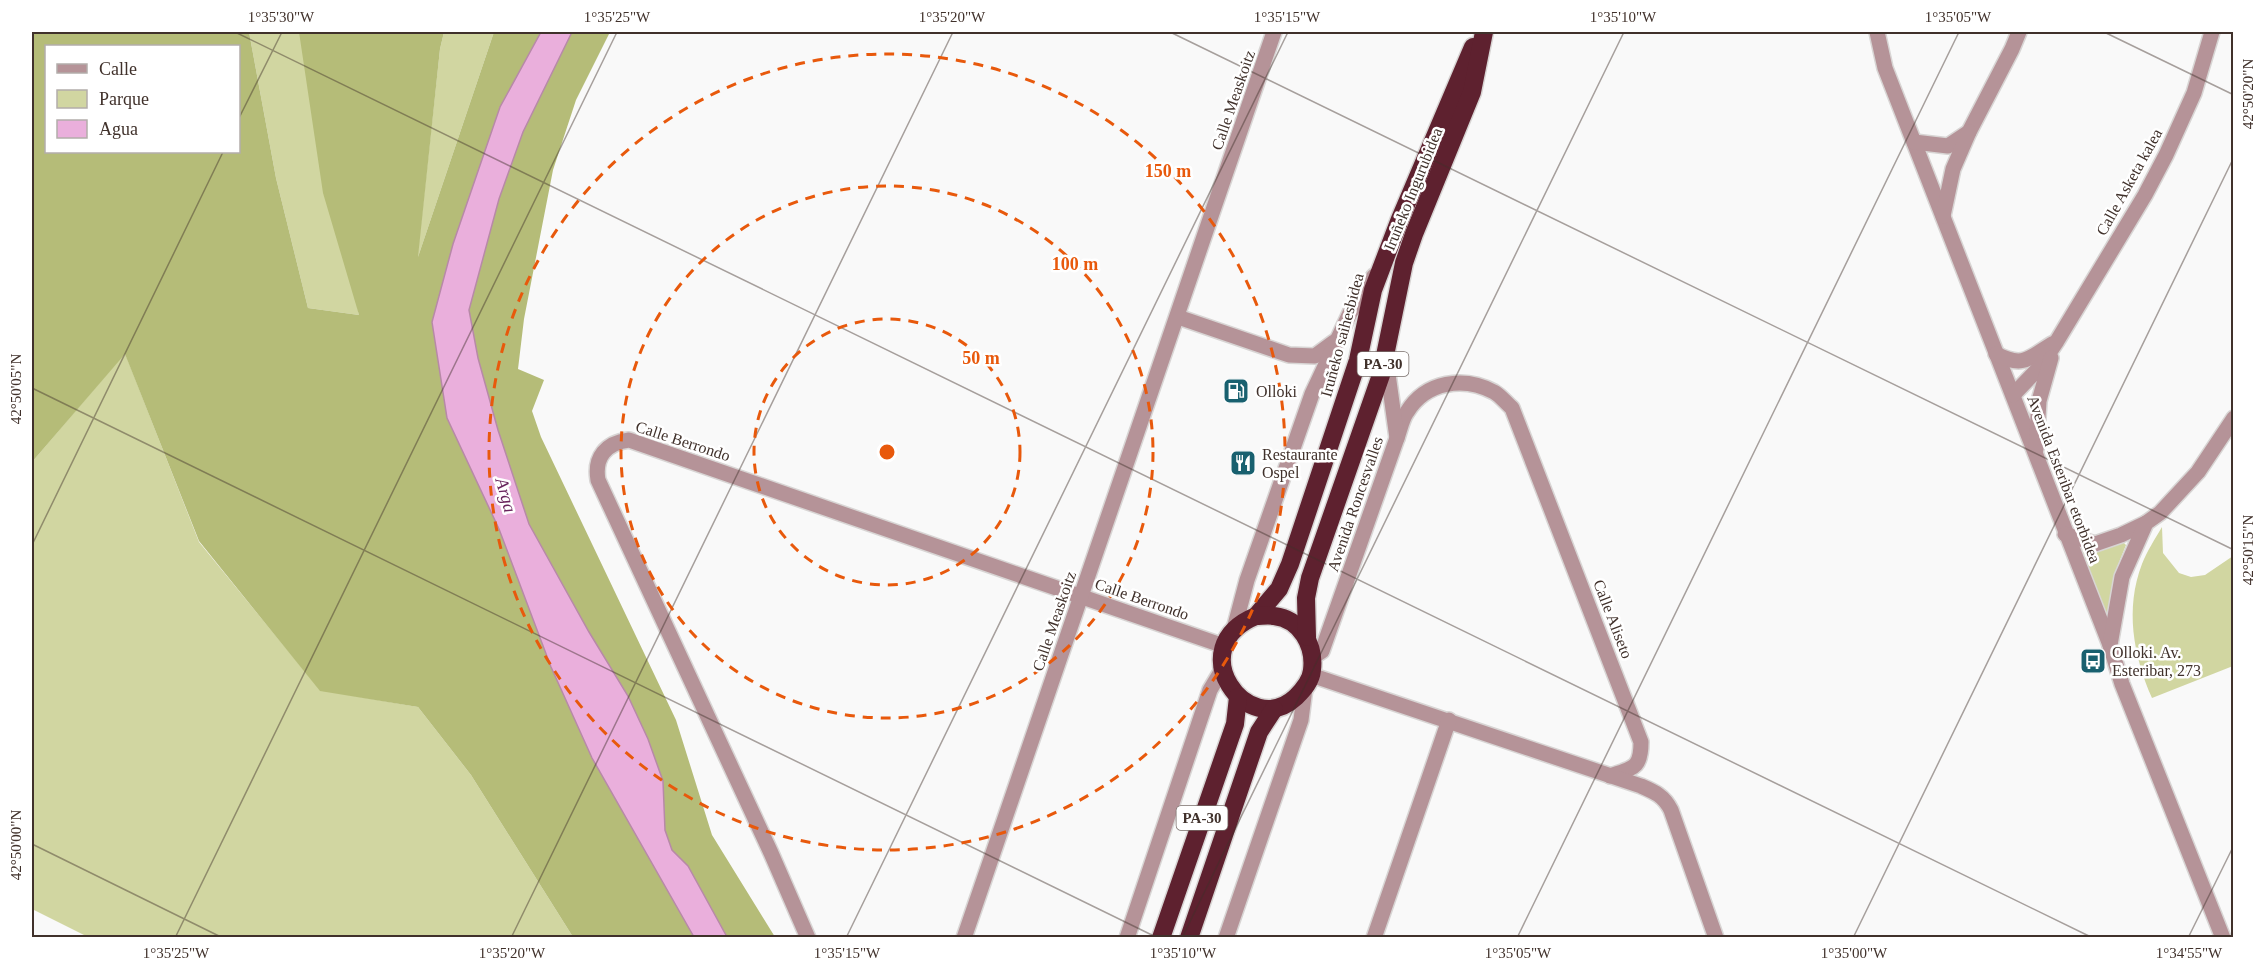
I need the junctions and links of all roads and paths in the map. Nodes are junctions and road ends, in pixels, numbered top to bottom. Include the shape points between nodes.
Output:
1 (1274, 32) edge
2 (1468, 32) edge
3 (1482, 32) edge
4 (1497, 32) edge
5 (1877, 32) edge
6 (2019, 32) edge
7 (2212, 32) edge
8 (1464, 90) junction
9 (1969, 132) junction
10 (1914, 142) junction
11 (1943, 216) junction
12 (1384, 260) junction
13 (1178, 316) junction
14 (1336, 341) junction
15 (2057, 341) junction
16 (1385, 354) junction
17 (1996, 354) junction
18 (2013, 395) junction
19 (2234, 418) edge
20 (1397, 438) junction
21 (2035, 454) junction
22 (2145, 523) junction
23 (2065, 534) junction
24 (1081, 598) junction
25 (1256, 616) junction
26 (1234, 629) junction
27 (1307, 637) junction
28 (2110, 645) junction
29 (1224, 646) junction
30 (1222, 670) junction
31 (1310, 673) junction
32 (1238, 697) junction
33 (1274, 709) junction
34 (1449, 720) junction
35 (1610, 776) junction
36 (808, 938) edge
37 (964, 938) edge
38 (1127, 938) edge
39 (1161, 938) edge
40 (1189, 938) edge
41 (1226, 938) edge
42 (1374, 938) edge
43 (1716, 938) edge
44 (2223, 938) edge

1 - 13 street, Calle Measkoitz
2 - 8 highway
3 - 8 highway, Iruñeko Ingurubidea / PA-30
4 - 8 highway
5 - 10 street, Avenida Esteribar etorbidea via 1885,68
6 - 9 street
7 - 15 street, Calle Asketa kalea via 2194,93 2166,155
8 - 12 highway, Iruñeko Ingurubidea / PA-30
8 - 16 highway, Iruñeko Ingurubidea / PA-30 via 1404,263
9 - 10 street via 1948,146
9 - 11 street via 1953,169
10 - 11 street, Avenida Esteribar etorbidea
11 - 17 street, Avenida Esteribar etorbidea
12 - 14 street
12 - 25 highway, Iruñeko saihesbidea / PA-30 via 1373,290 1358,360 1290,564 1280,589
13 - 14 street via 1289,355 1315,356
13 - 24 street, Calle Measkoitz
14 - 26 street via 1312,394 1247,580
15 - 17 street, Calle Asketa kalea via 2027,360 2012,362
15 - 18 street, Calle Asketa kalea via 2039,368
15 - 21 street, Calle Asketa kalea via 2039,401
16 - 20 street, Avenida Roncesvalles
16 - 27 highway, Iruñeko Ingurubidea / PA-30 via 1310,578
17 - 18 street, Avenida Esteribar etorbidea
18 - 21 street, Avenida Esteribar etorbidea
19 - 22 street via 2198,472 2160,513
20 - 31 street, Avenida Roncesvalles via 1322,651
20 - 35 street, Calle Aliseto via 1407,412 1420,396 1440,385 1475,385 1496,393 1512,408 1641,742 1641,758 1633,768
21 - 23 street, Avenida Esteribar etorbidea
22 - 23 street via 2095,544
22 - 28 street via 2122,577
23 - 28 street, Avenida Esteribar etorbidea
24 - 29 street, Calle Berrondo
24 - 36 street, Calle Berrondo via 629,440 604,450 596,469 603,492
24 - 37 street, Calle Measkoitz
25 - 26 highway, PA-30
25 - 27 highway via 1275,616 1294,623
26 - 29 highway, PA-30
27 - 31 highway, PA-30
28 - 44 street, Avenida Esteribar etorbidea
29 - 30 highway, PA-30
30 - 32 highway via 1227,685
30 - 38 street via 1196,727
31 - 33 highway, PA-30 via 1289,702
31 - 34 street
31 - 41 street, Avenida Roncesvalles via 1301,720
32 - 33 highway
32 - 39 highway, PA-30 via 1235,724
33 - 40 highway, PA-30 via 1259,732
34 - 35 street
34 - 42 street
35 - 43 street via 1659,794 1667,802

